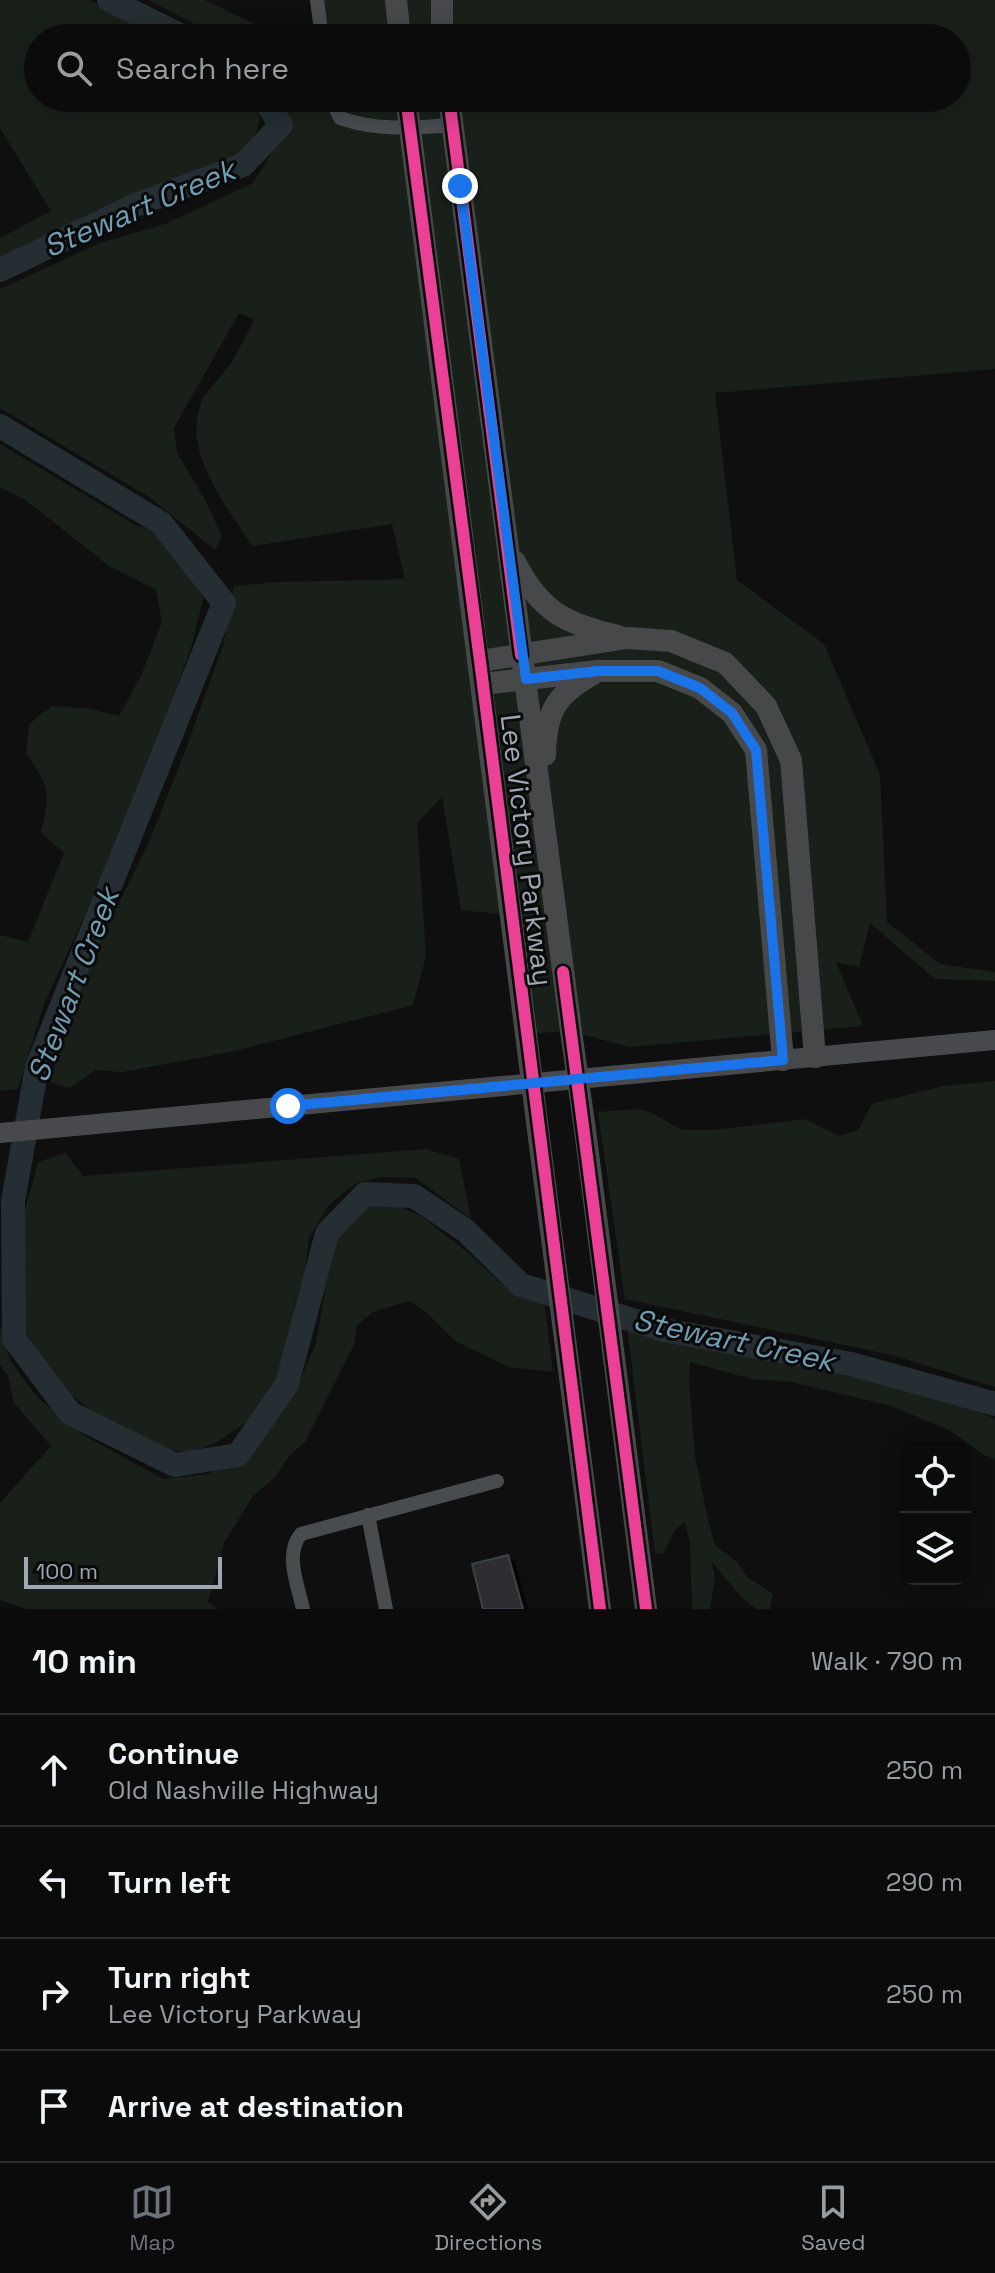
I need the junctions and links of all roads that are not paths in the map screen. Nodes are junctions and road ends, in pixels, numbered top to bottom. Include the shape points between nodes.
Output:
1 (317, 0) edge
2 (396, 0) edge
3 (442, 0) edge
4 (320, 24) edge
5 (399, 24) edge
6 (442, 24) edge
7 (337, 112) edge
8 (407, 112) edge
9 (451, 112) edge
10 (452, 125) junction
11 (409, 129) junction
12 (508, 550) junction
13 (627, 638) junction
14 (521, 655) junction
15 (598, 671) junction
16 (481, 672) junction
17 (526, 679) junction
18 (555, 911) junction
19 (995, 1040) edge
20 (815, 1057) junction
21 (783, 1060) junction
22 (1, 1133) edge
23 (497, 1481) dead end
24 (368, 1515) junction
25 (303, 1609) edge
26 (386, 1609) edge
27 (600, 1609) edge
28 (646, 1609) edge

1 - 4 street
2 - 5 main road
3 - 6 main road
7 - 11 street via 358,124
8 - 11 main road, Lee Victory Parkway
9 - 10 main road, Lee Victory Parkway
10 - 11 street
10 - 12 main road, Lee Victory Parkway
11 - 16 main road, Lee Victory Parkway
12 - 13 main road via 528,588 547,607 571,621
12 - 14 main road, Lee Victory Parkway
13 - 14 main road
13 - 20 main road via 671,641 725,663 766,706 791,760
14 - 16 main road
14 - 17 main road, Lee Victory Parkway
15 - 17 main road
15 - 18 main road via 557,701 546,731 560,874
15 - 21 main road via 658,671 700,688 732,713 756,750
16 - 17 main road
16 - 27 main road, Lee Victory Parkway, bridge
17 - 18 main road, Lee Victory Parkway
18 - 28 main road, Lee Victory Parkway, bridge
19 - 20 main road
20 - 21 main road
21 - 22 main road
23 - 24 street
24 - 25 street via 301,1534 293,1543
24 - 26 street

